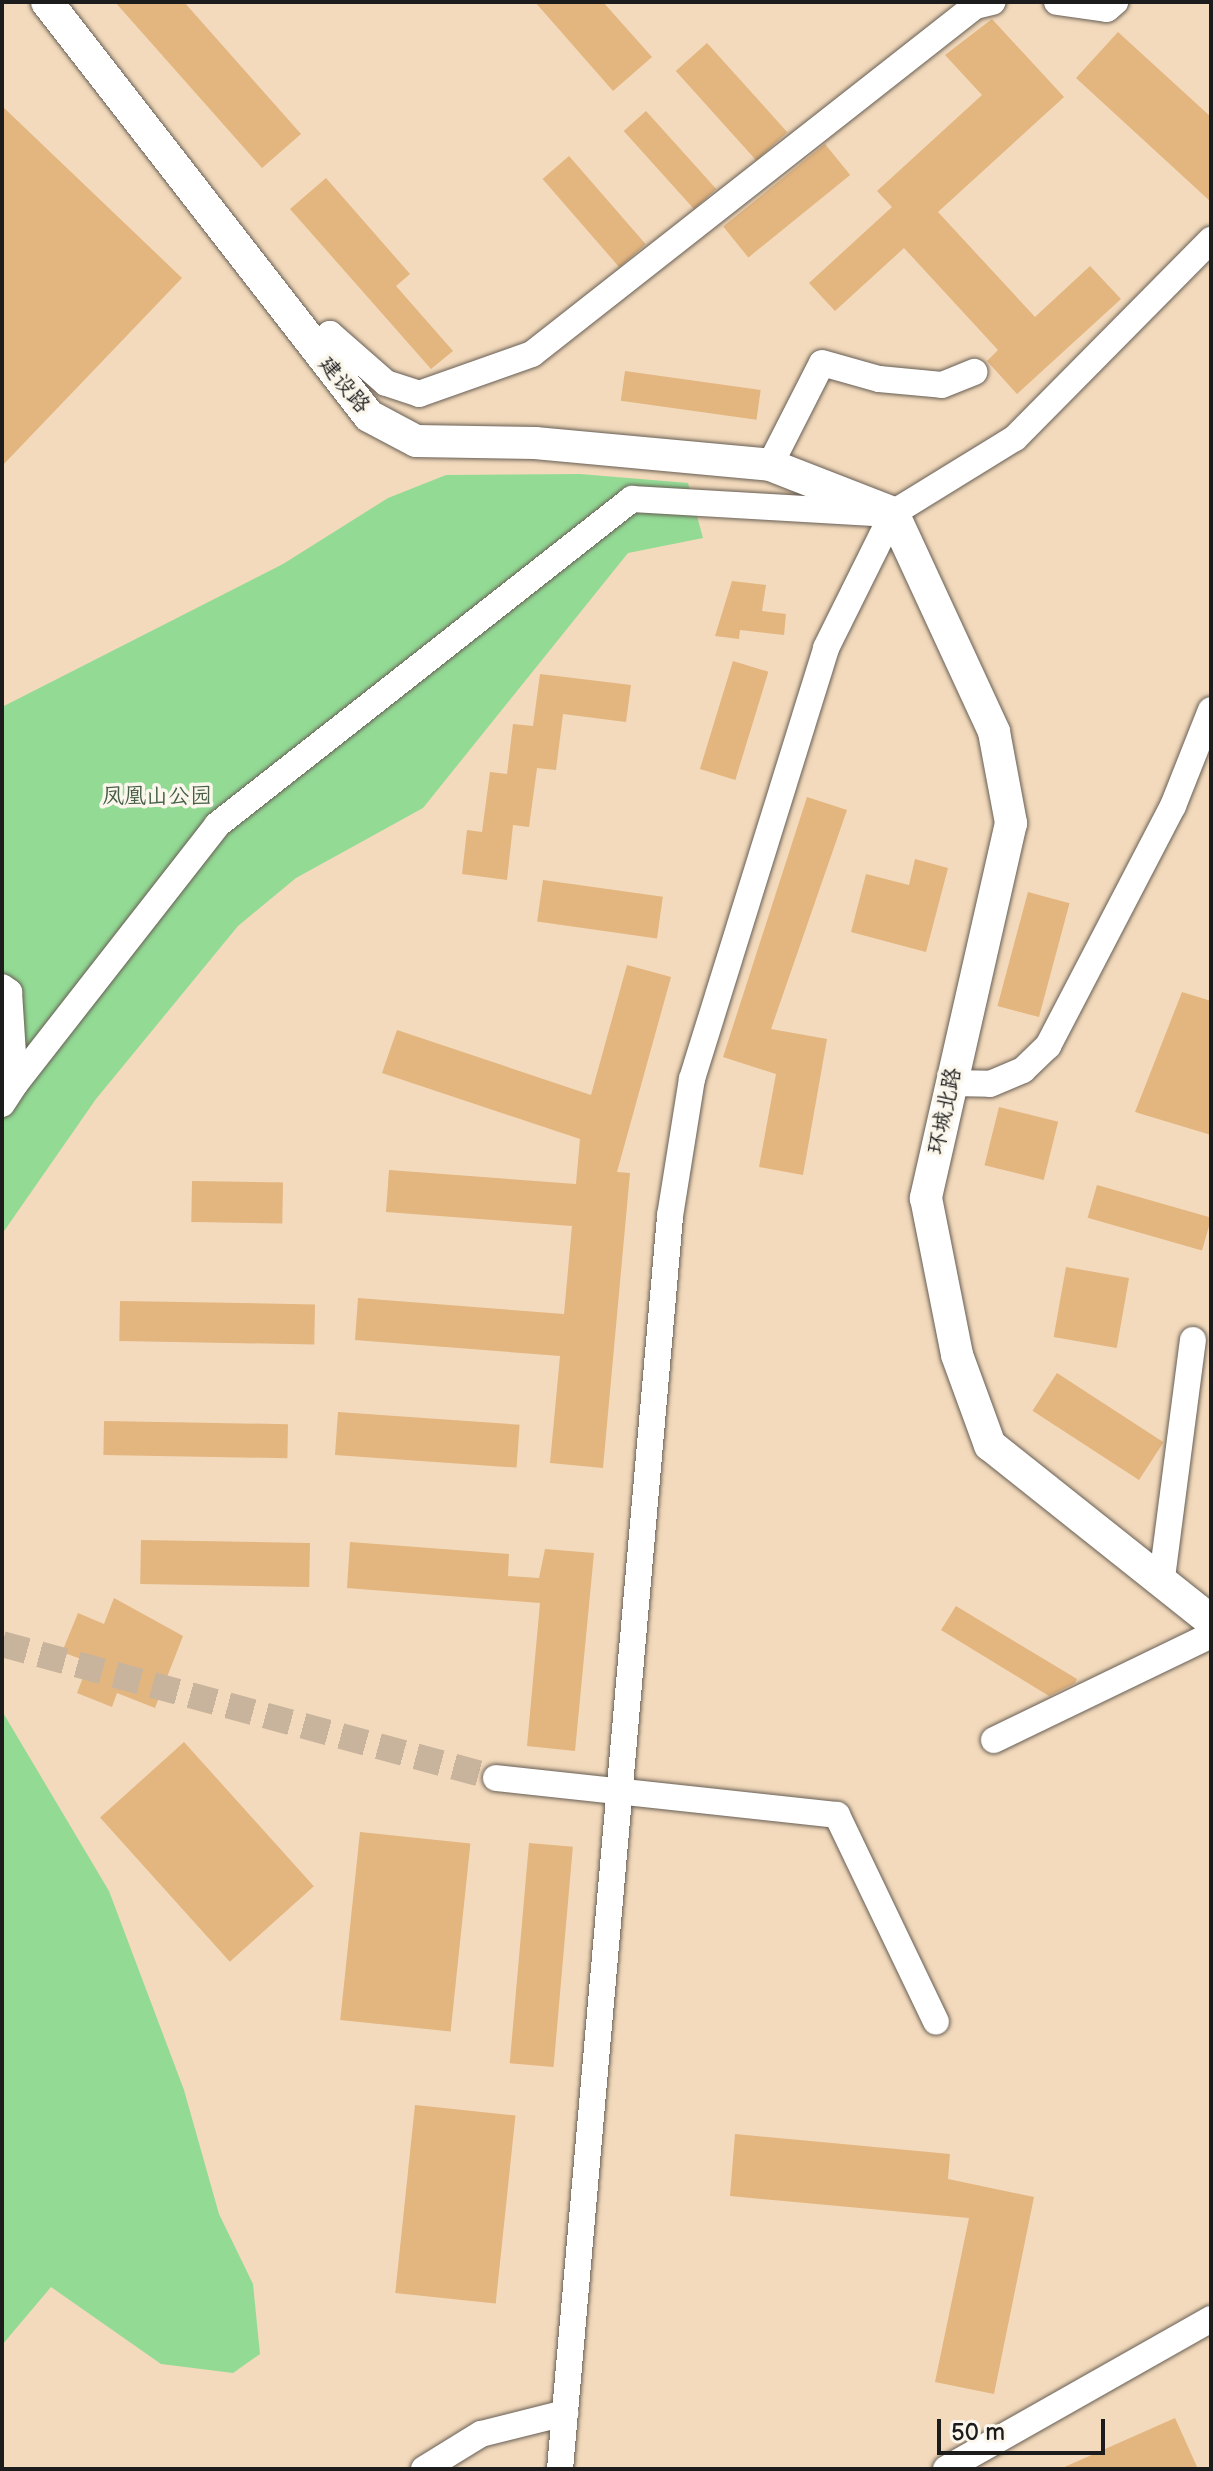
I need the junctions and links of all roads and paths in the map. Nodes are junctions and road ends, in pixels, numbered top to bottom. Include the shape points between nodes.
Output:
1 (47, 2) edge
2 (993, 2) edge
3 (1057, 2) edge
4 (1115, 2) edge
5 (1211, 240) edge
6 (315, 350) junction
7 (974, 372) dead end
8 (770, 465) junction
9 (893, 513) junction
10 (1211, 710) edge
11 (2, 987) edge
12 (951, 1083) junction
13 (9, 1094) edge
14 (1193, 1340) dead end
15 (1162, 1578) junction
16 (1211, 1621) edge
17 (1211, 1635) edge
18 (994, 1740) dead end
19 (496, 1778) tunnel mouth
20 (620, 1791) junction
21 (936, 2022) dead end
22 (1211, 2319) edge
23 (565, 2413) junction
24 (424, 2469) edge
25 (560, 2469) edge
26 (946, 2469) edge

1 - 6 main road, 建设路
2 - 6 street via 975,6 532,354 419,394 386,383 330,334
3 - 4 street via 1107,9
5 - 9 street via 1015,438
6 - 8 main road, 建设路 via 369,416 416,441 535,443
7 - 8 street via 942,385 879,379 822,363
8 - 9 main road, 建设路
9 - 12 main road, 环城北路 via 994,732 1011,823
9 - 13 street via 632,499 217,825
9 - 20 street via 826,648 692,1079 670,1216
10 - 12 street via 1173,806 1048,1046 1023,1070 990,1084
11 - 13 street via 9,992
12 - 15 main road, 环城北路 via 926,1198 957,1355 990,1445
14 - 15 street
15 - 16 main road, 环城北路
17 - 18 street
19 - 20 street
20 - 21 street via 837,1815
20 - 23 street
22 - 26 street
23 - 24 street via 481,2434
23 - 25 street

